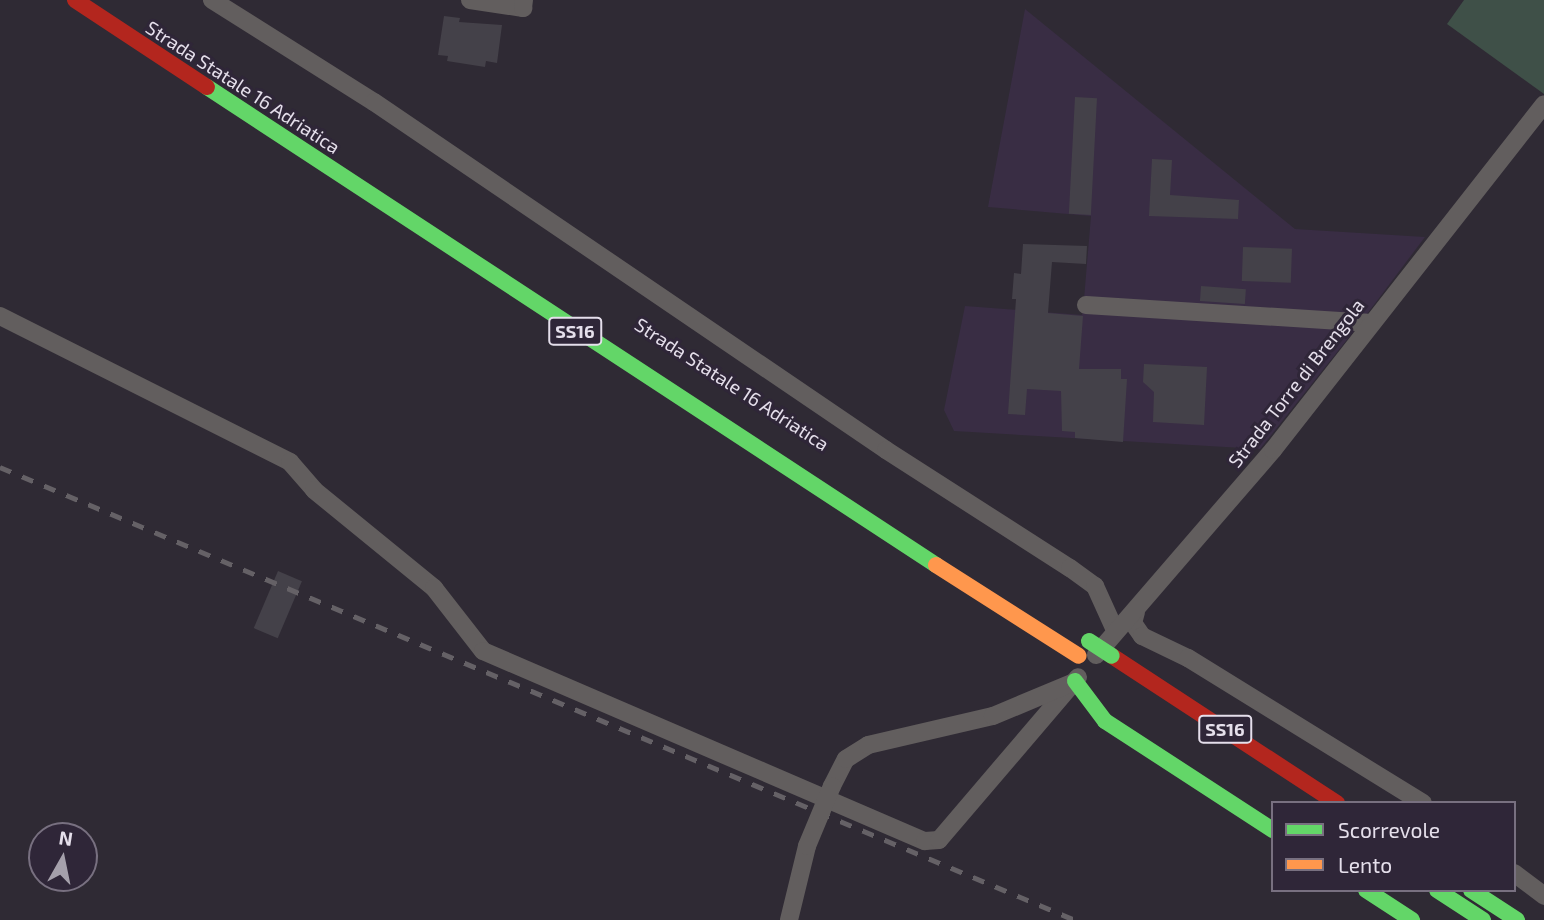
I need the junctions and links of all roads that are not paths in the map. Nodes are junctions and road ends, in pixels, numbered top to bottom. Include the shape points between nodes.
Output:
1 (75, 0) edge
2 (105, 0) edge
3 (212, 0) edge
4 (470, 0) edge
5 (524, 0) edge
6 (1544, 105) edge
7 (1086, 305) dead end
8 (0, 316) edge
9 (1371, 323) junction
10 (632, 344) dead end
11 (1136, 612) junction
12 (1115, 630) junction
13 (1084, 637) dead end
14 (1101, 670) dead end
15 (1075, 681) junction
16 (1124, 685) dead end
17 (1301, 801) edge
18 (1335, 801) edge
19 (1420, 801) edge
20 (1271, 829) edge
21 (1516, 875) edge
22 (1369, 892) edge
23 (1440, 892) edge
24 (1474, 892) edge
25 (1544, 896) edge
26 (789, 920) edge
27 (1412, 920) edge
28 (1483, 920) edge
29 (1517, 920) edge

1 - 14 highway, Strada Statale 16 Adriatica / SS16 via 714,423
2 - 10 highway, Strada Statale 16 Adriatica / SS16
3 - 12 street via 374,102 886,450 1070,568 1095,586
4 - 5 street via 523,8
6 - 9 street, Strada Torre di Brengola
7 - 9 street
8 - 15 street, Strada Torre di Brengola via 290,462 314,490 433,588 483,650 925,841 939,840
9 - 11 street, Strada Torre di Brengola via 1273,450
11 - 12 street, Strada Torre di Brengola
11 - 19 street via 1133,622 1142,636 1188,658
12 - 15 street, Strada Torre di Brengola
13 - 18 highway, SS16, bridge
15 - 20 highway via 1105,721
15 - 26 street, bridge via 993,716 868,745 846,759 807,846
16 - 17 highway, SS16
21 - 25 street
22 - 27 highway
23 - 28 highway
24 - 29 highway

